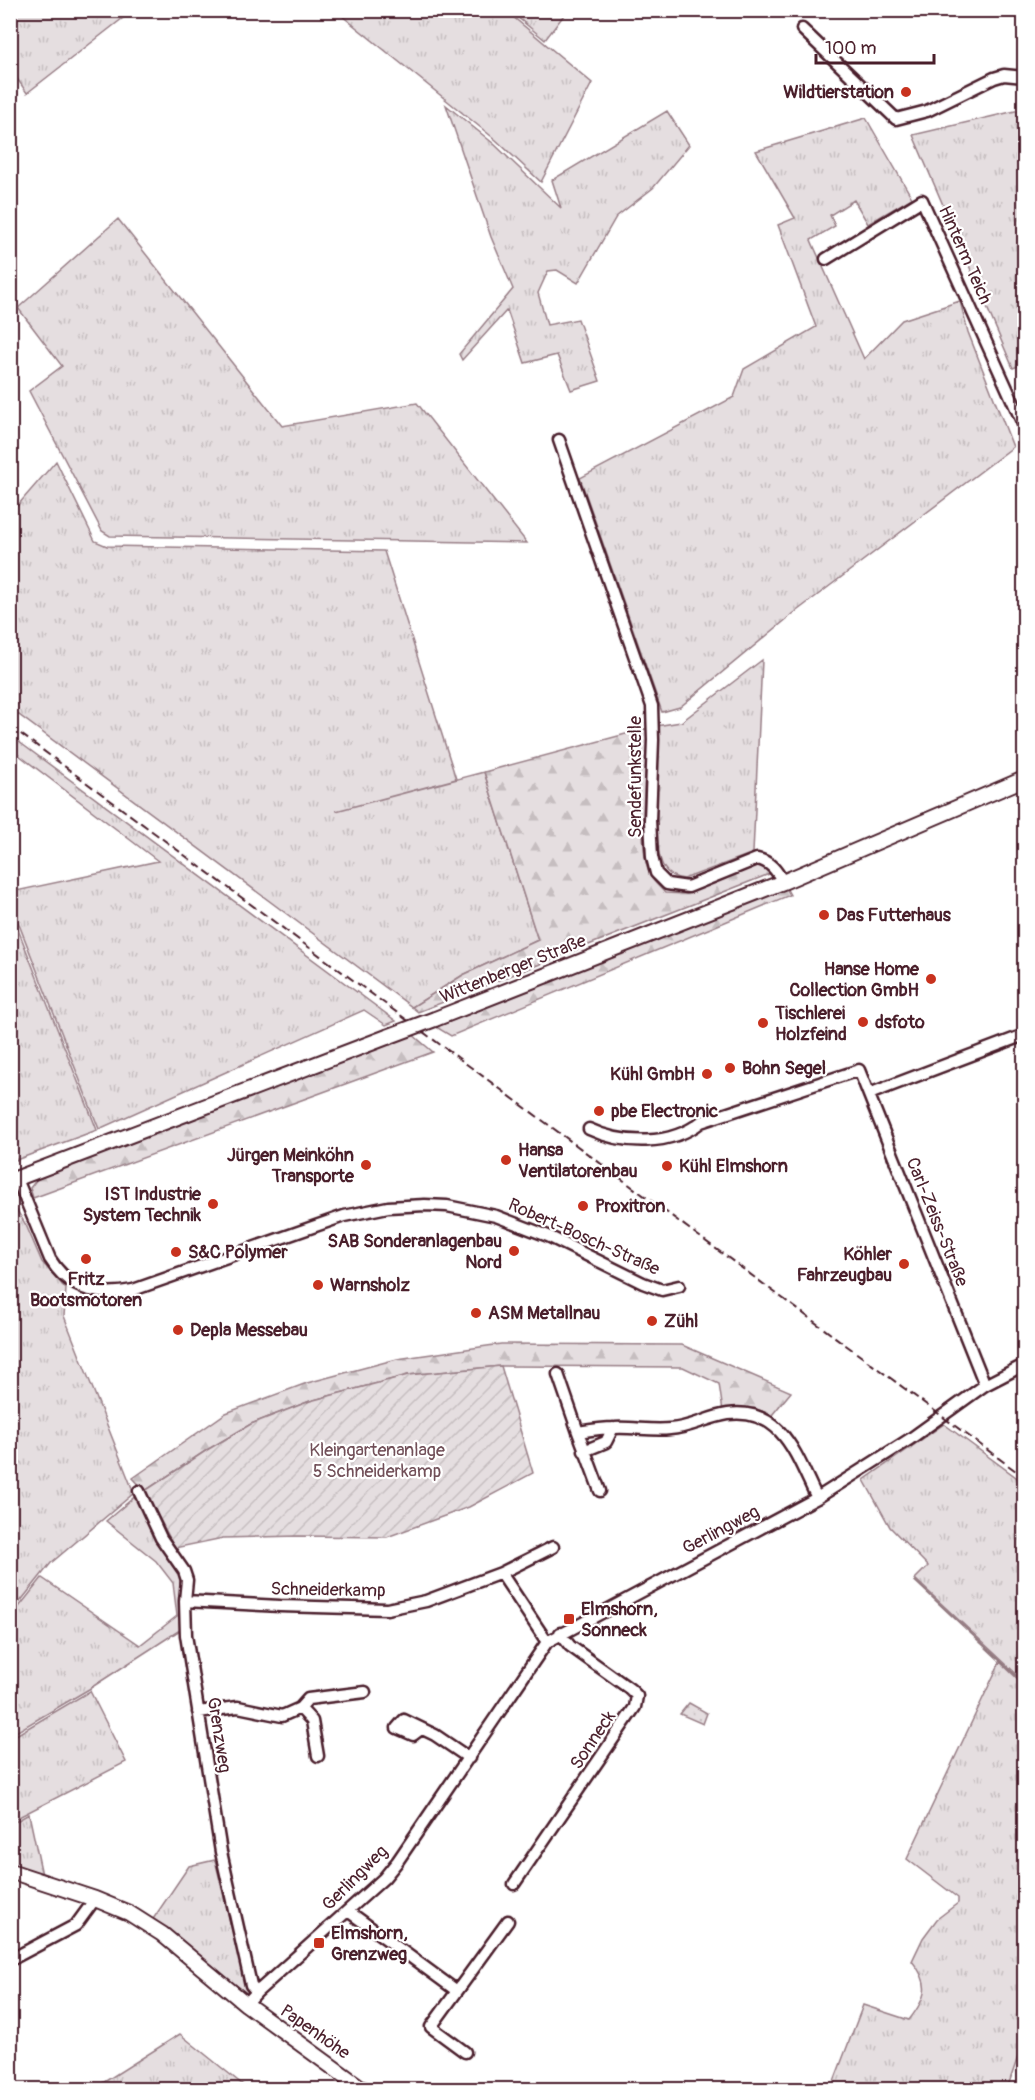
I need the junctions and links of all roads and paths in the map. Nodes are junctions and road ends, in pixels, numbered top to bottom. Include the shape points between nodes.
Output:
1 (802, 29) dead end
2 (1024, 77) edge
3 (826, 259) dead end
4 (1024, 426) edge
5 (559, 440) dead end
6 (1024, 779) edge
7 (783, 882) junction
8 (1024, 1035) edge
9 (869, 1094) junction
10 (589, 1129) dead end
11 (14, 1180) edge
12 (679, 1286) dead end
13 (1024, 1365) edge
14 (558, 1374) dead end
15 (985, 1385) junction
16 (613, 1428) junction
17 (578, 1432) junction
18 (584, 1451) junction
19 (139, 1491) dead end
20 (600, 1491) dead end
21 (817, 1498) junction
22 (553, 1547) dead end
23 (501, 1574) junction
24 (185, 1601) junction
25 (560, 1634) junction
26 (547, 1642) junction
27 (365, 1692) dead end
28 (300, 1708) junction
29 (198, 1712) junction
30 (421, 1729) dead end
31 (318, 1756) dead end
32 (469, 1758) junction
33 (10, 1872) edge
34 (514, 1884) dead end
35 (95, 1899) junction
36 (348, 1911) junction
37 (508, 1921) dead end
38 (10, 1960) edge
39 (457, 1990) junction
40 (257, 1992) junction
41 (246, 2004) junction
42 (465, 2052) dead end
43 (364, 2090) edge

1 - 2 street via 896,119 927,111 994,78
3 - 4 street, Hinterm Teich via 922,201
5 - 7 street, Sendefunkstelle via 652,706 650,820 656,873 667,884 688,887 757,859 770,864
6 - 7 main road, Wittenberger Straße
7 - 11 main road, Wittenberger Straße, bridge
8 - 9 street
9 - 10 street, Carl-Zeiss-Straße via 859,1070 701,1122 689,1132 667,1138 621,1140
9 - 15 street, Carl-Zeiss-Straße
11 - 12 street, Robert-Bosch-Straße via 56,1269 75,1285 100,1293 133,1290 344,1216 425,1205 496,1216 548,1236 643,1283 662,1290
13 - 15 street, Gerlingweg
14 - 17 street
15 - 21 street, Gerlingweg
16 - 17 street
16 - 18 street via 606,1442
16 - 21 street via 671,1430 729,1414 753,1415 769,1421 789,1441
17 - 18 street
18 - 20 street
19 - 24 street, Grenzweg via 161,1538 184,1571
21 - 25 street, Gerlingweg
22 - 23 street, Schneiderkamp
23 - 24 street, Schneiderkamp via 426,1601 387,1609
23 - 26 street
24 - 29 street, Grenzweg
25 - 26 street, Gerlingweg
25 - 34 street, Sonneck via 570,1646 630,1689 637,1696 635,1707
26 - 32 street, Gerlingweg
27 - 28 street via 308,1699
28 - 29 street via 282,1716 238,1707
28 - 31 street via 312,1721
29 - 40 street, Grenzweg via 221,1852 251,1985
30 - 32 street
32 - 36 street, Gerlingweg via 397,1862
33 - 35 main road, Papenhöhe
35 - 38 street via 76,1925
35 - 41 main road, Papenhöhe via 129,1913 162,1934
36 - 39 street
36 - 40 street, Gerlingweg
37 - 39 street
39 - 42 street via 430,2027
40 - 41 street, Gerlingweg
41 - 43 main road, Papenhöhe

